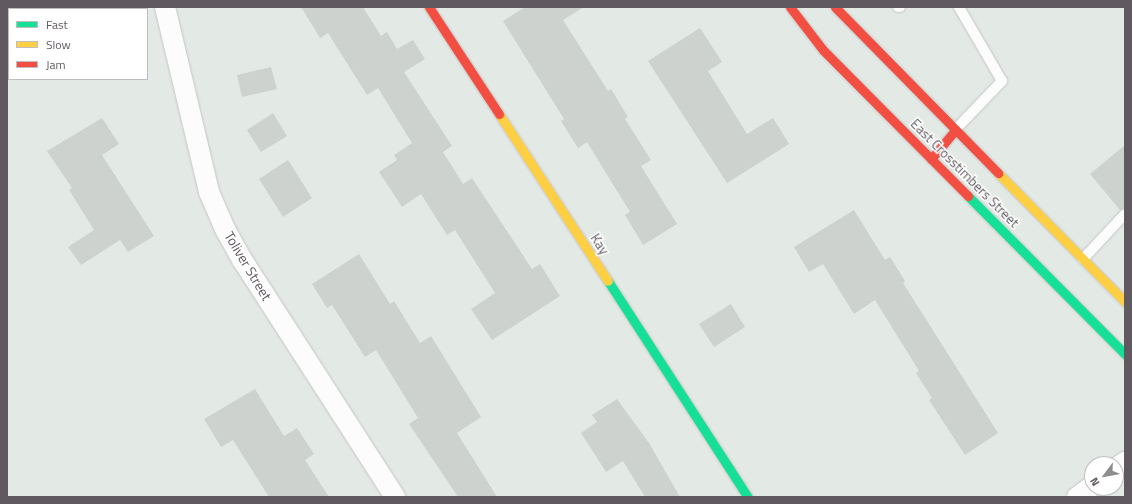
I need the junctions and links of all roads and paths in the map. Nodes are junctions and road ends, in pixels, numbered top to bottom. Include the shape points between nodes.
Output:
1 (165, 7) edge
2 (429, 7) edge
3 (790, 7) edge
4 (835, 7) edge
5 (959, 7) edge
6 (955, 130) junction
7 (931, 159) junction
8 (1124, 215) edge
9 (1083, 260) junction
10 (1125, 302) edge
11 (1125, 354) edge
12 (395, 497) edge
13 (748, 497) edge

1 - 12 street, Toliver Street via 209,192 225,229
2 - 13 main road, Kay
3 - 7 main road, East Crosstimbers Street via 823,50
4 - 6 main road, East Crosstimbers Street
5 - 6 lane via 1002,80
6 - 7 main road
6 - 9 main road, East Crosstimbers Street
7 - 11 main road, East Crosstimbers Street
8 - 9 lane
9 - 10 main road, East Crosstimbers Street

